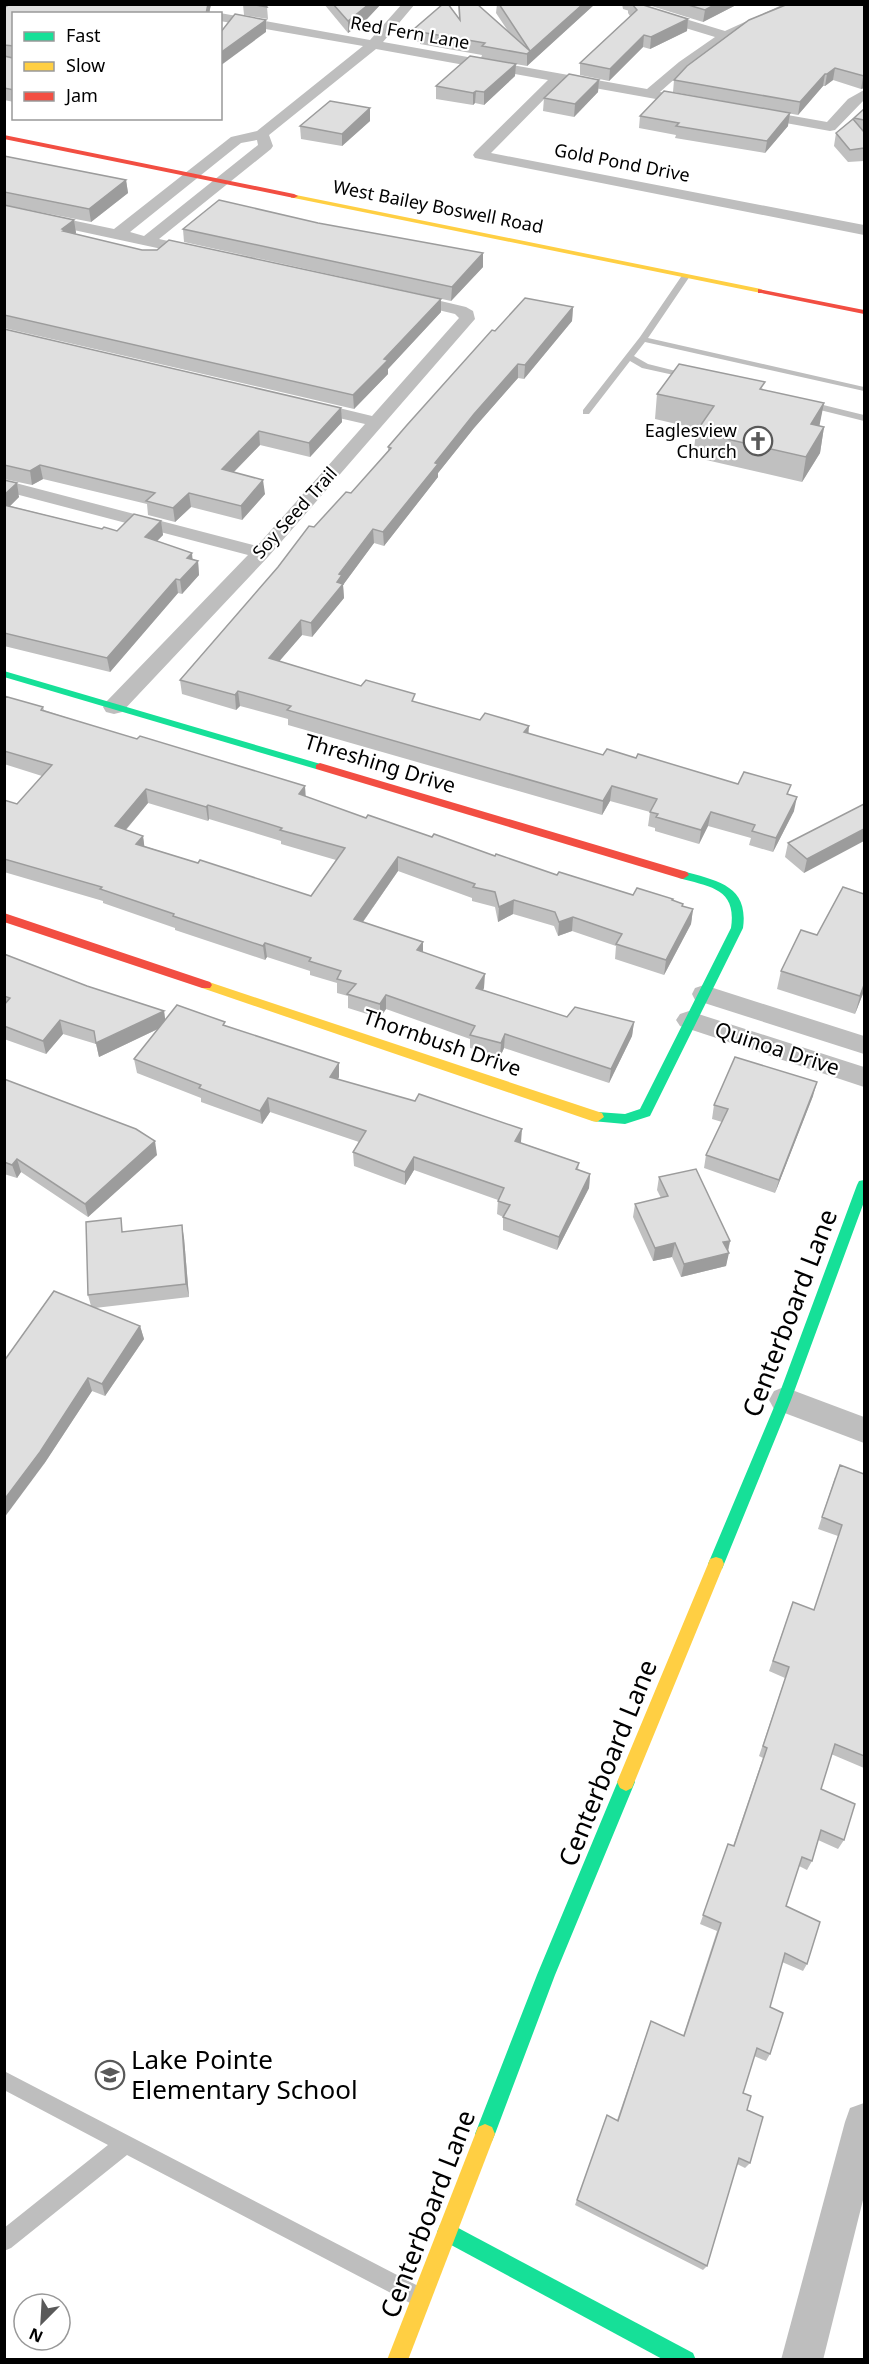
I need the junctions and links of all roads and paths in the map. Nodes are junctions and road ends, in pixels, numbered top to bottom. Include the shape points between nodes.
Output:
1 (409, 4) edge
2 (798, 4) edge
3 (627, 6) dead end
4 (222, 17) edge
5 (724, 35) junction
6 (374, 44) junction
7 (558, 78) junction
8 (650, 94) junction
9 (864, 94) edge
10 (706, 104) edge
11 (740, 110) edge
12 (261, 134) junction
13 (4, 137) edge
14 (190, 175) junction
15 (221, 182) junction
16 (4, 210) edge
17 (864, 230) edge
18 (118, 234) junction
19 (147, 241) junction
20 (216, 256) edge
21 (686, 276) junction
22 (389, 294) edge
23 (864, 312) edge
24 (643, 339) junction
25 (629, 357) junction
26 (697, 379) edge
27 (864, 389) edge
28 (284, 400) edge
29 (798, 402) edge
30 (586, 412) dead end
31 (864, 418) edge
32 (377, 422) junction
33 (4, 485) edge
34 (261, 552) junction
35 (4, 674) edge
36 (114, 707) junction
37 (739, 901) joint
38 (4, 917) edge
39 (704, 994) junction
40 (689, 1020) junction
41 (864, 1045) edge
42 (864, 1077) edge
43 (864, 1185) edge
44 (784, 1400) junction
45 (864, 1430) edge
46 (4, 2080) edge
47 (864, 2122) edge
48 (126, 2143) junction
49 (447, 2232) junction
50 (4, 2241) edge
51 (421, 2298) junction
52 (397, 2360) edge
53 (686, 2360) edge
54 (802, 2360) edge

1 - 6 street
2 - 5 street
3 - 5 street
4 - 6 street, Red Fern Lane
5 - 8 street via 676,69
6 - 7 street, Red Fern Lane
6 - 12 street
7 - 8 street, Red Fern Lane
7 - 17 street, Gold Pond Drive via 480,155
8 - 10 street, Red Fern Lane
9 - 11 street via 830,127
12 - 14 street via 236,140
12 - 15 street via 266,146
13 - 14 street, West Bailey Boswell Road
14 - 15 street, West Bailey Boswell Road
14 - 18 street
15 - 19 street
15 - 21 street, West Bailey Boswell Road
16 - 18 street
18 - 19 street
19 - 20 street
21 - 23 street, West Bailey Boswell Road
21 - 24 lane
22 - 32 street, Soy Seed Trail via 467,314 464,326
24 - 25 lane
24 - 27 lane
25 - 26 lane via 645,366
25 - 30 lane
28 - 32 street
29 - 31 lane
32 - 34 street, Soy Seed Trail
33 - 34 street
34 - 36 street, Soy Seed Trail
35 - 36 street, Threshing Drive
36 - 37 street, Threshing Drive via 717,885
37 - 39 street, Thornbush Drive via 741,914 736,928
38 - 40 street, Thornbush Drive via 618,1121 645,1112
39 - 40 street, Thornbush Drive
39 - 41 street, Quinoa Drive
40 - 42 street, Quinoa Drive
43 - 44 street, Centerboard Lane
44 - 45 street
44 - 49 street, Centerboard Lane via 551,1964
46 - 48 lane
47 - 54 street
48 - 50 lane
48 - 51 lane
49 - 51 street, Centerboard Lane
49 - 53 street
51 - 52 street, Centerboard Lane

